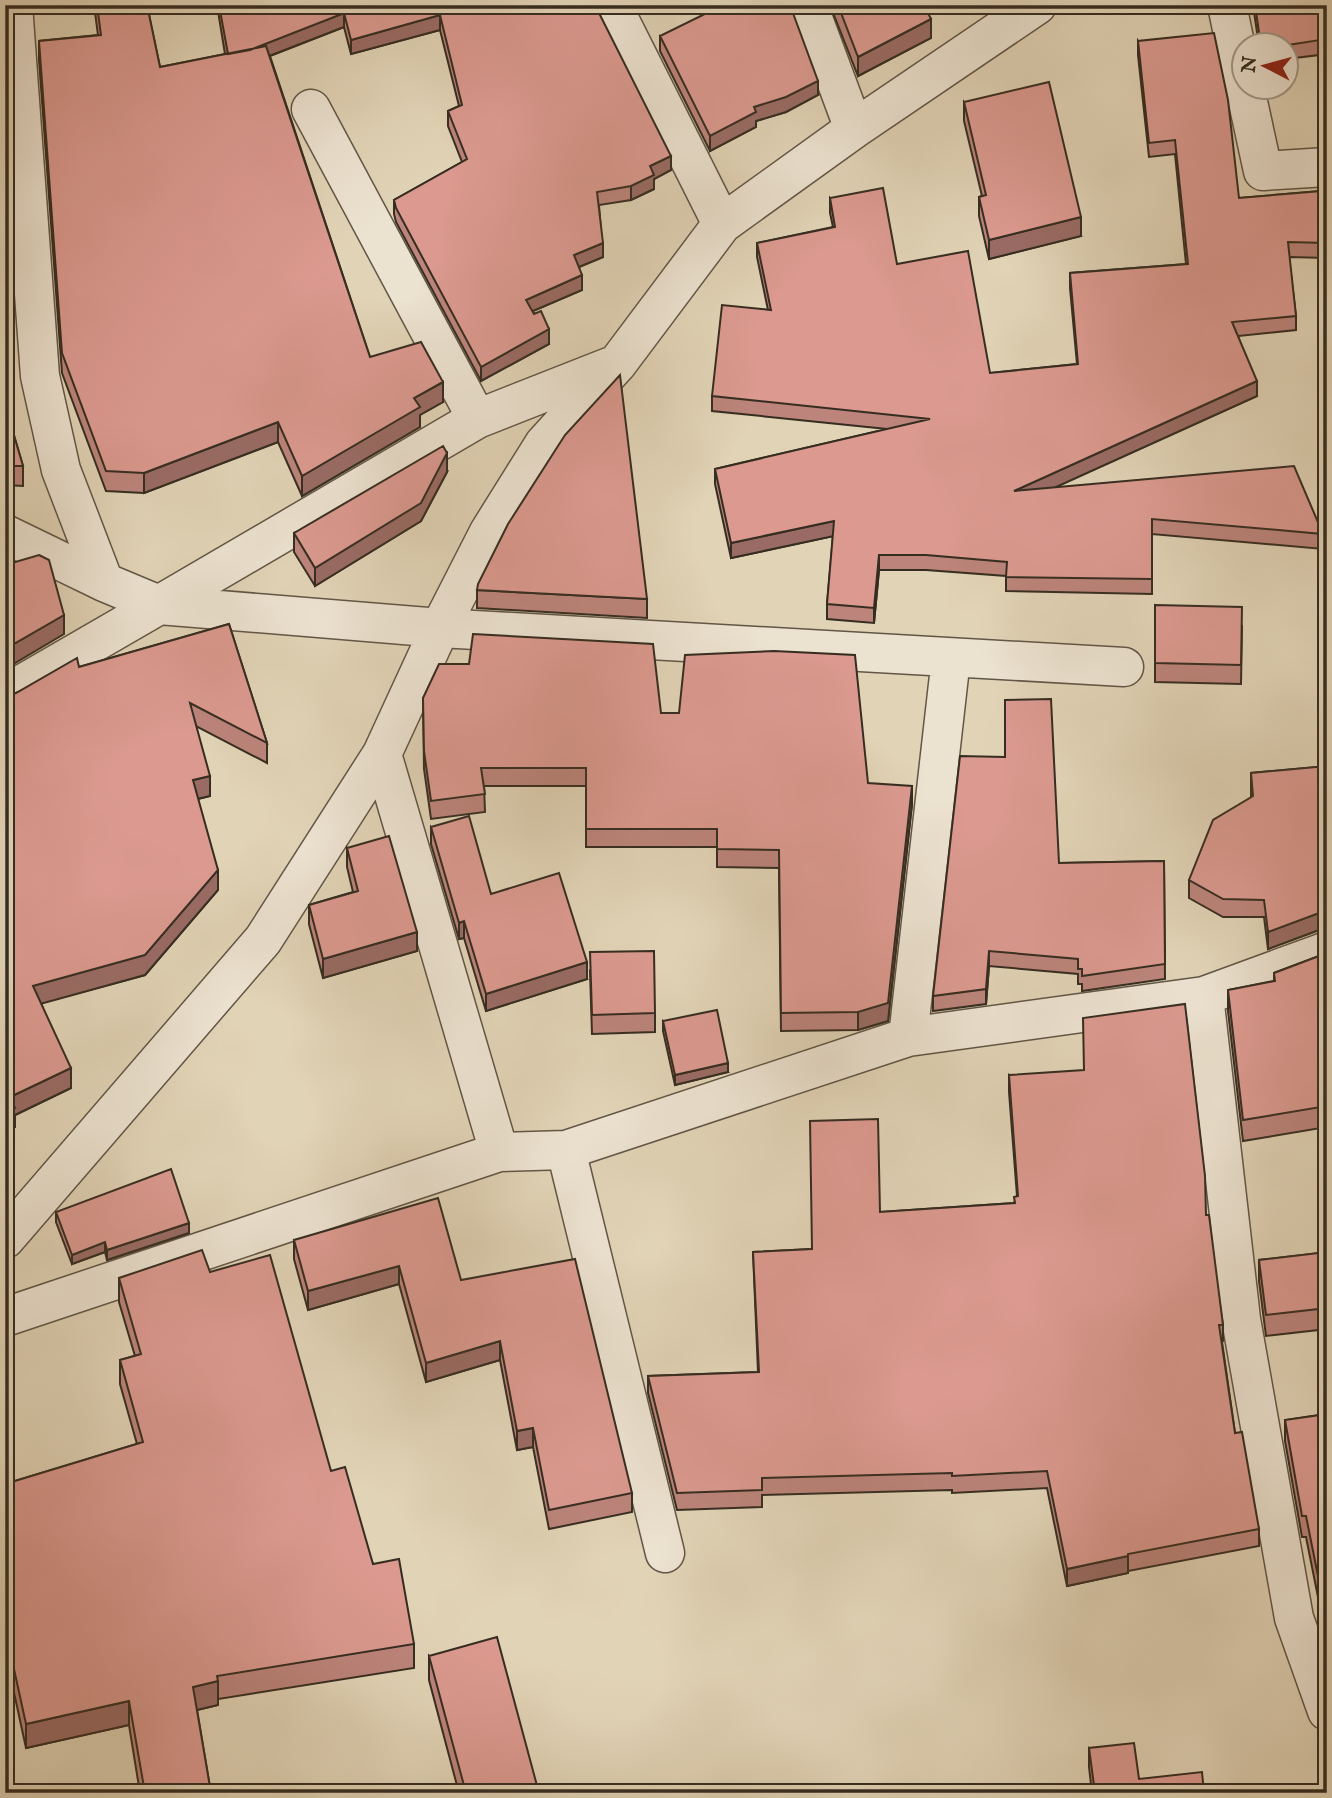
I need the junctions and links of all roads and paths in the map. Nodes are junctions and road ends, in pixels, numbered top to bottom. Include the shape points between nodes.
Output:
1 (13, 5) edge
2 (612, 5) edge
3 (808, 5) edge
4 (1037, 5) edge
5 (1227, 5) edge
6 (1233, 32) edge
7 (1248, 102) edge
8 (311, 109) dead end
9 (855, 128) junction
10 (1327, 167) edge
11 (722, 224) junction
12 (617, 364) junction
13 (477, 419) junction
14 (5, 534) edge
15 (104, 582) junction
16 (159, 605) junction
17 (440, 628) junction
18 (951, 658) junction
19 (1124, 667) dead end
20 (5, 694) edge
21 (382, 754) junction
22 (1327, 950) edge
23 (1203, 996) junction
24 (908, 1037) junction
25 (566, 1150) junction
26 (499, 1152) junction
27 (5, 1238) edge
28 (5, 1317) edge
29 (665, 1553) dead end
30 (1327, 1711) edge

1 - 15 street via 40,376 61,470
2 - 11 street
3 - 9 street
4 - 9 street
5 - 6 street
7 - 10 street via 1263,170
8 - 13 street
9 - 11 street
11 - 12 street
12 - 13 street
12 - 17 street via 544,444 489,532
13 - 16 street
14 - 15 street
15 - 16 street
16 - 17 street
16 - 20 street
17 - 18 street
17 - 21 street
18 - 19 street
18 - 24 street
21 - 26 street
21 - 27 street via 262,940
22 - 23 street
23 - 24 street
23 - 30 street via 1241,1319 1294,1618
24 - 25 street
25 - 26 street
25 - 29 street
26 - 28 street

